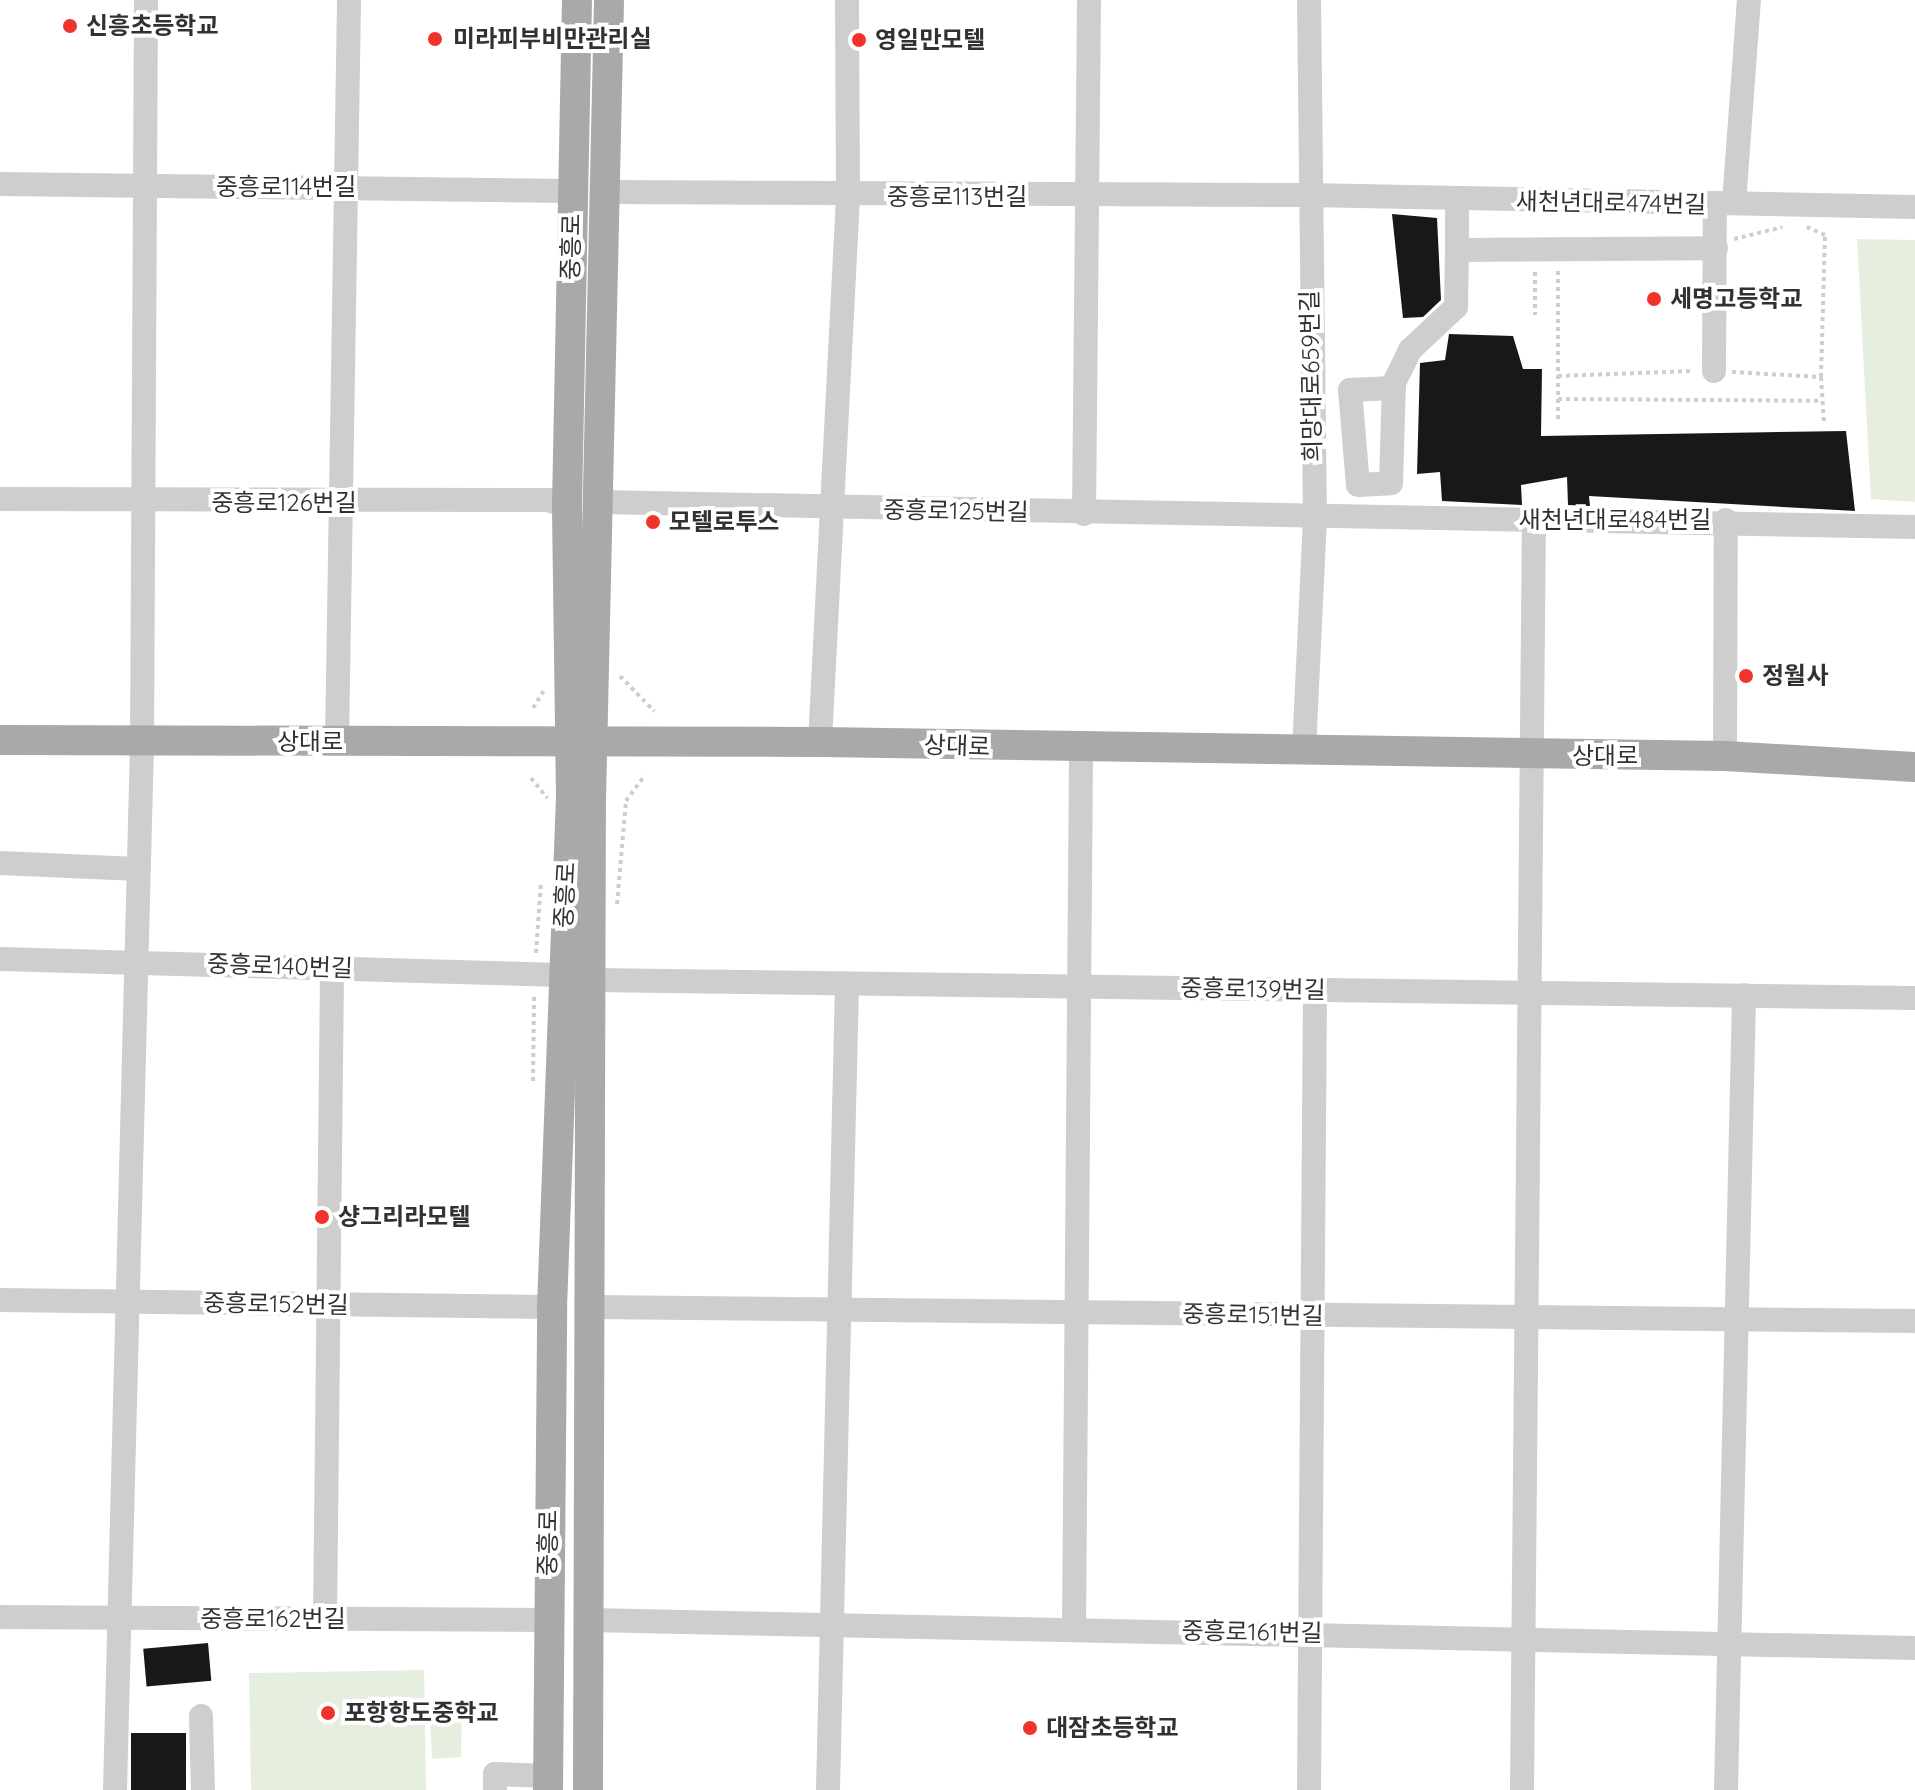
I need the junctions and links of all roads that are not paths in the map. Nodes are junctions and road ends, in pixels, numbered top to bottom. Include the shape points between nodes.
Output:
1 (146, 0) edge
2 (349, 0) edge
3 (577, 0) edge
4 (609, 0) edge
5 (847, 0) edge
6 (1089, 0) edge
7 (1309, 0) edge
8 (1749, 0) edge
9 (0, 184) edge
10 (350, 187) junction
11 (140, 188) junction
12 (572, 191) junction
13 (607, 192) junction
14 (1307, 195) junction
15 (1082, 196) junction
16 (848, 197) junction
17 (1457, 199) junction
18 (1724, 205) junction
19 (1915, 207) edge
20 (1716, 243) junction
21 (1457, 250) junction
22 (1714, 371) road end
23 (1394, 388) junction
24 (1313, 430) junction
25 (1354, 430) junction
26 (0, 499) edge
27 (142, 502) junction
28 (598, 502) junction
29 (343, 504) junction
30 (567, 506) junction
31 (836, 508) junction
32 (1084, 514) junction
33 (1315, 519) junction
34 (1534, 520) junction
35 (1726, 520) junction
36 (1915, 527) edge
37 (0, 740) edge
38 (337, 741) junction
39 (820, 742) junction
40 (142, 744) junction
41 (582, 745) junction
42 (1081, 750) junction
43 (1304, 751) junction
44 (1526, 756) junction
45 (1725, 756) junction
46 (1915, 767) edge
47 (0, 863) edge
48 (138, 869) junction
49 (0, 959) edge
50 (136, 959) junction
51 (332, 968) junction
52 (561, 975) junction
53 (591, 980) junction
54 (847, 984) junction
55 (1077, 987) junction
56 (1315, 990) junction
57 (1531, 992) junction
58 (1744, 995) junction
59 (1915, 998) edge
60 (0, 1300) edge
61 (130, 1301) junction
62 (329, 1305) junction
63 (552, 1307) junction
64 (591, 1307) junction
65 (843, 1310) junction
66 (1075, 1313) junction
67 (1312, 1316) junction
68 (1529, 1318) junction
69 (1737, 1321) junction
70 (1915, 1321) edge
71 (0, 1617) edge
72 (118, 1618) junction
73 (325, 1620) junction
74 (546, 1620) junction
75 (590, 1620) junction
76 (830, 1625) junction
77 (1074, 1629) junction
78 (1311, 1633) junction
79 (1528, 1637) junction
80 (1727, 1643) junction
81 (1915, 1648) edge
82 (201, 1716) dead end
83 (548, 1783) edge
84 (115, 1790) edge
85 (203, 1790) edge
86 (495, 1790) edge
87 (588, 1790) edge
88 (828, 1790) edge
89 (1309, 1790) edge
90 (1522, 1790) edge
91 (1726, 1790) edge

1 - 11 street
2 - 10 street
3 - 12 main road, 중흥로
4 - 13 main road, 중흥로
5 - 16 street
6 - 15 street
7 - 14 street, 희망대로659번길
8 - 18 street
9 - 11 street, 중흥로114번길
10 - 11 street, 중흥로114번길
10 - 12 street, 중흥로114번길
10 - 29 street
11 - 27 street
12 - 30 main road, 중흥로
13 - 16 street, 중흥로113번길
13 - 28 main road, 중흥로
14 - 15 street, 중흥로113번길
14 - 17 street, 새천년대로474번길
14 - 24 street, 희망대로659번길
15 - 16 street, 중흥로113번길
15 - 32 street
16 - 31 street
17 - 18 street, 새천년대로474번길
17 - 21 street
18 - 19 street, 새천년대로474번길
18 - 20 street
20 - 21 street
20 - 22 street
21 - 23 street via 1456,307 1410,350
23 - 25 street via 1350,390
23 - 25 street via 1391,483 1358,485
24 - 25 street
24 - 33 street, 희망대로659번길
26 - 27 street, 중흥로126번길
27 - 29 street, 중흥로126번길
27 - 40 street
28 - 31 street, 중흥로125번길
28 - 41 main road, 중흥로
29 - 30 street, 중흥로126번길 via 548,500
29 - 38 street
30 - 41 main road, 중흥로
31 - 32 street, 중흥로125번길
31 - 39 street
32 - 33 street, 중흥로125번길
33 - 34 street, 새천년대로484번길
33 - 43 street, 희망대로659번길
34 - 35 street, 새천년대로484번길
34 - 44 street
35 - 36 street, 새천년대로484번길
35 - 45 street
37 - 40 main road, 상대로
38 - 40 main road, 상대로
38 - 41 main road, 상대로
39 - 41 main road, 상대로
39 - 42 main road, 상대로
40 - 48 street
41 - 52 main road, 중흥로
41 - 53 main road, 중흥로
42 - 43 main road, 상대로
42 - 55 street
43 - 44 main road, 상대로
44 - 45 main road, 상대로
44 - 57 street
45 - 46 main road, 상대로
47 - 48 street
48 - 50 street
49 - 50 street, 중흥로140번길
50 - 51 street, 중흥로140번길
50 - 61 street
51 - 52 street, 중흥로140번길
51 - 62 street
52 - 63 main road, 중흥로
53 - 54 street, 중흥로139번길
53 - 64 main road, 중흥로
54 - 55 street, 중흥로139번길
54 - 65 street
55 - 56 street, 중흥로139번길
55 - 66 street
56 - 57 street, 중흥로139번길
56 - 67 street
57 - 58 street, 중흥로139번길
57 - 68 street
58 - 59 street, 중흥로139번길
58 - 69 street
60 - 61 street, 중흥로152번길
61 - 62 street, 중흥로152번길
61 - 72 street
62 - 63 street, 중흥로152번길
62 - 73 street
63 - 74 main road, 중흥로
64 - 65 street, 중흥로151번길
64 - 75 main road, 중흥로
65 - 66 street, 중흥로151번길
65 - 76 street
66 - 67 street, 중흥로151번길
66 - 77 street
67 - 68 street, 중흥로151번길
67 - 78 street
68 - 69 street, 중흥로151번길
68 - 79 street
69 - 70 street, 중흥로151번길
69 - 80 street
71 - 72 street, 중흥로162번길
72 - 73 street, 중흥로162번길
72 - 84 street
73 - 74 street, 중흥로162번길
74 - 83 main road, 중흥로
75 - 76 street, 중흥로161번길
75 - 87 main road, 중흥로
76 - 77 street, 중흥로161번길
76 - 88 street
77 - 78 street, 중흥로161번길
78 - 79 street, 중흥로161번길
78 - 89 street
79 - 80 street, 중흥로161번길
79 - 90 street
80 - 81 street, 중흥로161번길
80 - 91 street
82 - 85 street
83 - 86 street via 495,1774

